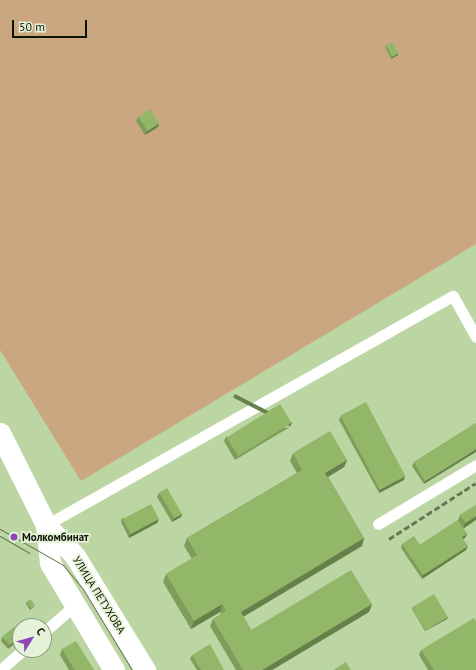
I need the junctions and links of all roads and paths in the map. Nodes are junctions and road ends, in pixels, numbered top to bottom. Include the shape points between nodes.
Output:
1 (476, 337) edge
2 (0, 433) edge
3 (476, 465) edge
4 (378, 524) dead end
5 (46, 525) junction
6 (75, 605) junction
7 (52, 625) edge
8 (14, 658) edge
9 (0, 670) edge
10 (114, 670) edge
11 (145, 670) edge

1 - 5 street via 454,296
2 - 5 highway, УЛИЦА ПЕТУХОВА
3 - 4 street
5 - 6 highway, УЛИЦА ПЕТУХОВА via 50,563
5 - 11 highway, УЛИЦА ПЕТУХОВА via 69,547
6 - 7 street
6 - 10 highway, УЛИЦА ПЕТУХОВА
8 - 9 street

